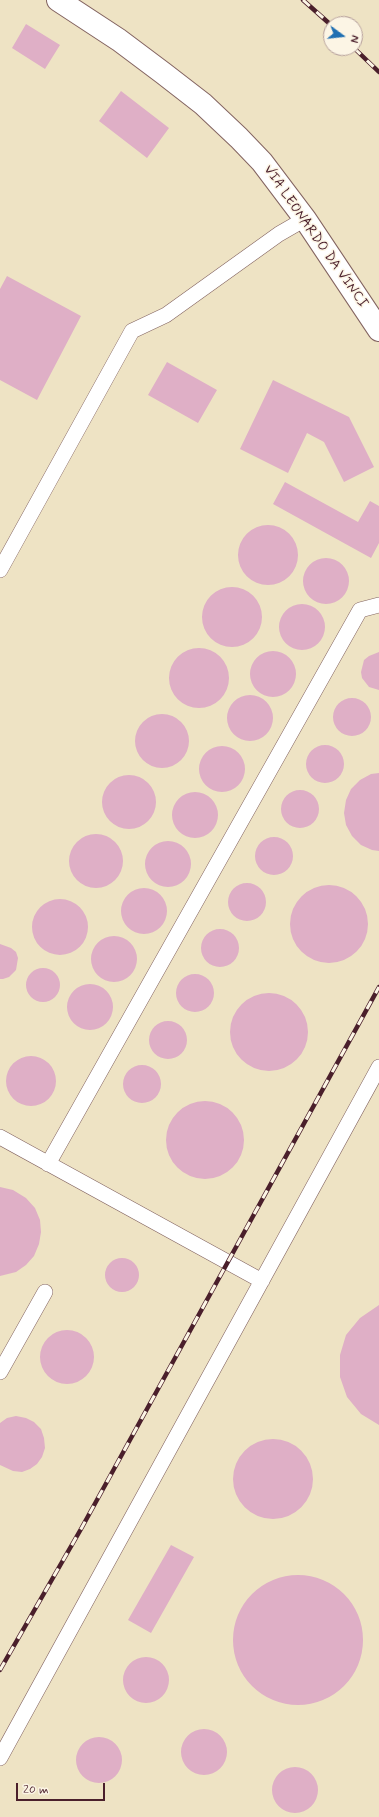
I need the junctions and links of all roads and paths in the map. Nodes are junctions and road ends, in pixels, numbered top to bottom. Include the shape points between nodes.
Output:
1 (58, 0) edge
2 (305, 219) junction
3 (379, 330) edge
4 (0, 570) edge
5 (379, 605) edge
6 (379, 1067) edge
7 (0, 1137) edge
8 (48, 1164) junction
9 (262, 1281) junction
10 (45, 1292) dead end
11 (0, 1372) edge
12 (0, 1758) edge

1 - 2 street, VIA LEONARDO DA VINCI via 119,40 203,104 262,162
2 - 3 street, VIA LEONARDO DA VINCI
2 - 4 lane via 166,315 132,331
5 - 8 lane via 360,610
6 - 9 lane
7 - 8 lane
8 - 9 lane
9 - 12 lane
10 - 11 lane

